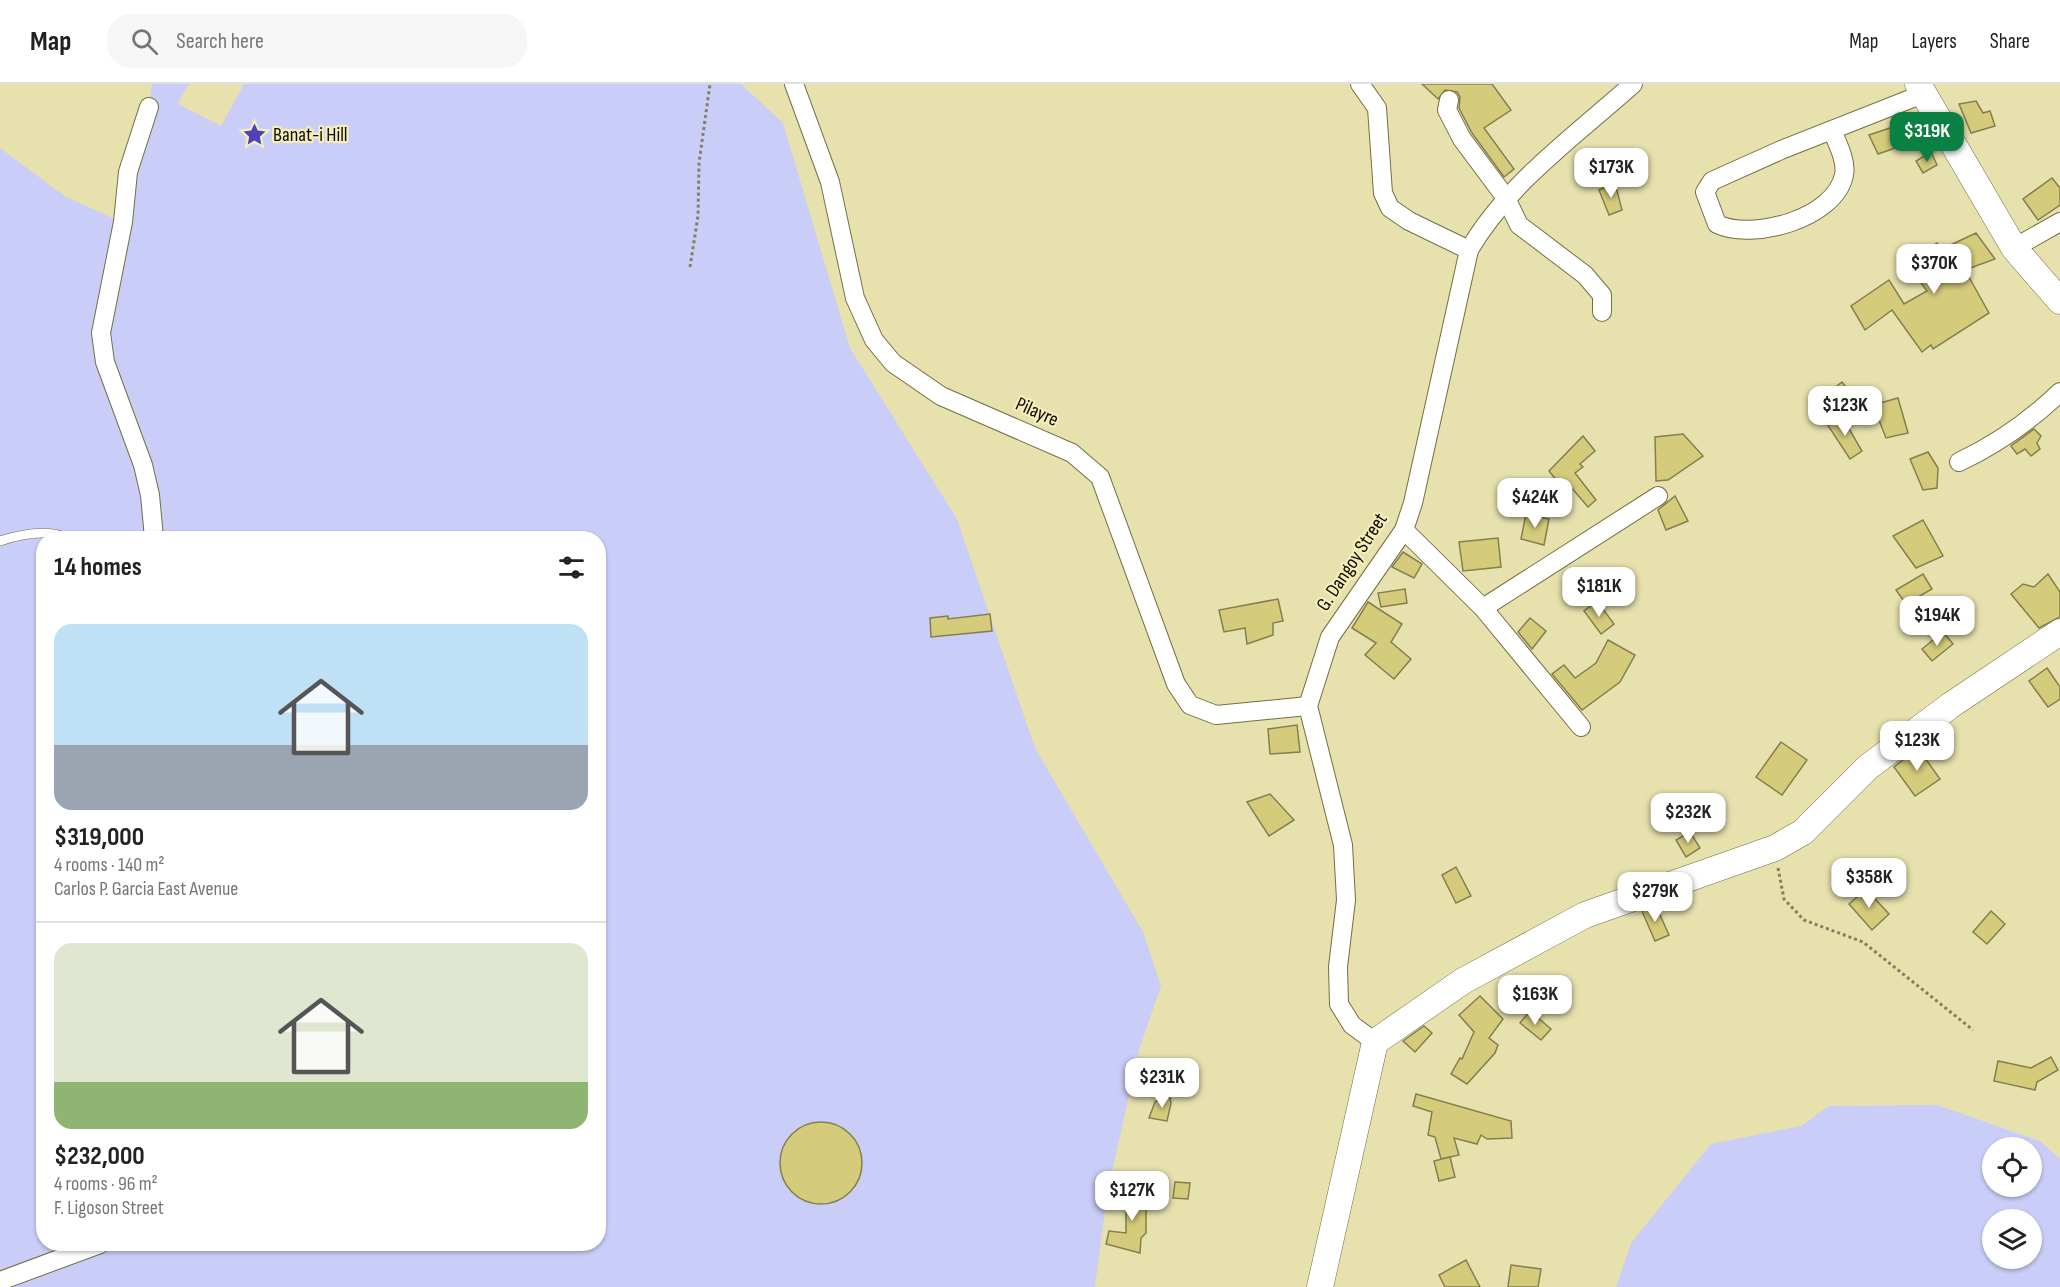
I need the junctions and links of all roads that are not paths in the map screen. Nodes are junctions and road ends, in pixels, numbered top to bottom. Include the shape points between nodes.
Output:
1 (794, 84) edge
2 (1360, 84) edge
3 (1633, 84) edge
4 (1920, 89) edge
5 (1449, 100) dead end
6 (149, 107) dead end
7 (1832, 130) junction
8 (1506, 198) junction
9 (2060, 222) edge
10 (2014, 248) junction
11 (1469, 250) junction
12 (2060, 301) edge
13 (1602, 312) dead end
14 (2060, 392) edge
15 (1959, 462) dead end
16 (1658, 496) dead end
17 (1404, 530) junction
18 (153, 531) edge
19 (36, 535) edge
20 (0, 541) edge
21 (1483, 608) junction
22 (2060, 633) edge
23 (1308, 706) junction
24 (1581, 727) dead end
25 (1376, 1042) junction
26 (81, 1251) edge
27 (0, 1281) edge
28 (1320, 1287) edge

1 - 23 street, Pilayre via 830,182 855,298 868,330 893,363 941,396 1072,453 1100,477 1176,684 1190,705 1216,714
2 - 11 street via 1377,108 1383,193 1390,208
3 - 8 street, G. Dangoy Street
4 - 7 street
4 - 10 street
5 - 8 street via 1447,110 1462,139
6 - 18 street via 128,172 123,222 101,333 105,362 144,465
7 - 7 street via 1712,181 1705,192 1717,224 1728,230 1743,230 1779,225 1816,213 1838,192 1844,174
8 - 11 street, G. Dangoy Street via 1486,220
8 - 13 street via 1519,225 1595,286 1602,295
9 - 10 street
10 - 12 street
11 - 17 street, G. Dangoy Street
14 - 15 street via 2032,419
16 - 21 street
17 - 21 street
17 - 23 street, G. Dangoy Street via 1330,637
19 - 20 lane
21 - 24 street
22 - 25 street via 1951,705 1868,767 1803,832 1775,848 1585,915 1463,981
23 - 25 street via 1343,845 1346,900 1338,967 1339,1004 1352,1025
25 - 28 street
26 - 27 street

